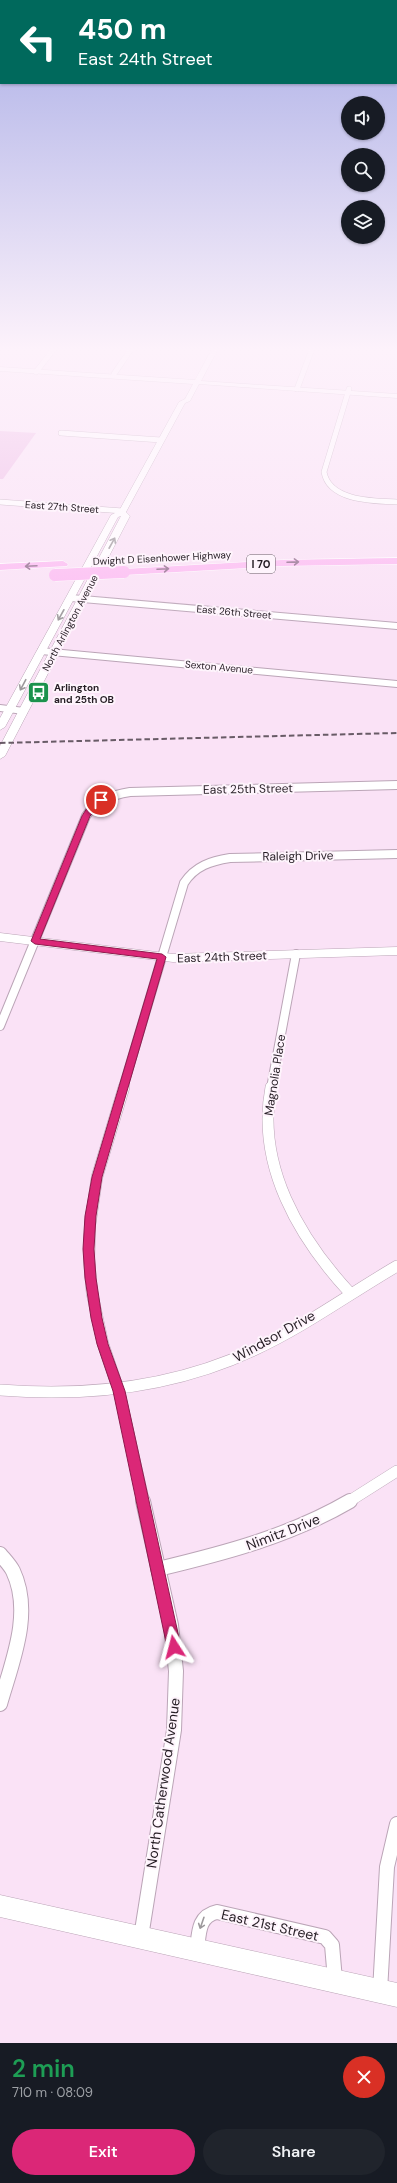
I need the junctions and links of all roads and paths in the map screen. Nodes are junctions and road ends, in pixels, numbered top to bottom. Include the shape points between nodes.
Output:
1 (159, 444) edge
2 (333, 444) edge
3 (0, 502) edge
4 (397, 502) edge
5 (123, 512) junction
6 (114, 560) dead end
7 (397, 561) edge
8 (0, 567) edge
9 (31, 577) dead end
10 (71, 598) junction
11 (83, 599) junction
12 (397, 626) edge
13 (42, 651) junction
14 (55, 652) junction
15 (397, 684) edge
16 (5, 709) edge
17 (24, 711) junction
18 (0, 727) edge
19 (0, 756) edge
20 (397, 785) edge
21 (397, 854) edge
22 (201, 865) joint
23 (0, 937) edge
24 (35, 941) junction
25 (397, 951) edge
26 (296, 954) junction
27 (162, 957) junction
28 (0, 1026) edge
29 (397, 1266) edge
30 (350, 1293) junction
31 (0, 1390) edge
32 (119, 1391) junction
33 (397, 1471) edge
34 (0, 1554) edge
35 (158, 1569) junction
36 (0, 1704) edge
37 (397, 1824) edge
38 (0, 1906) edge
39 (140, 1938) junction
40 (197, 1950) junction
41 (335, 1982) junction
42 (388, 1993) edge

1 - 5 main road, North Arlington Avenue
2 - 4 street via 324,472 325,479 332,487 346,495
3 - 5 street, East 27th Street
5 - 10 main road, North Arlington Avenue via 115,515
11 -> 5 main road, North Arlington Avenue via 126,516
6 -> 8 highway, Dwight D Eisenhower Highway
9 -> 7 highway, Dwight D Eisenhower Highway / I 70, bridge via 282,562
10 - 11 street, East 26th Street
10 -> 13 main road, North Arlington Avenue
11 - 12 street, East 26th Street
11 - 14 main road, North Arlington Avenue
13 - 14 street, Sexton Avenue
13 -> 16 main road, North Arlington Avenue
14 - 15 street, Sexton Avenue
14 - 17 main road, North Arlington Avenue
16 - 17 street
16 - 18 main road, North Arlington Avenue
17 - 19 main road, North Arlington Avenue
20 - 24 street, East 25th Street via 130,792 101,800 86,816
21 - 22 street, Raleigh Drive via 230,858
22 - 27 street, North Catherwood Avenue via 184,883
23 - 24 main road, East 24th Street
24 - 27 main road, East 24th Street
24 - 28 street
25 - 26 main road, East 24th Street
26 - 27 main road, East 24th Street
26 - 30 street, Magnolia Place via 269,1098 271,1150 279,1184 299,1226 318,1256
27 - 32 street, North Catherwood Avenue via 101,1160 90,1216 89,1254 93,1300 103,1344
29 - 30 street, Windsor Drive
30 - 32 street, Windsor Drive via 244,1355 162,1383
31 - 32 street, Windsor Drive via 44,1394
32 - 35 street, North Catherwood Avenue
33 - 35 street, Nimitz Drive via 330,1513 282,1535 250,1546
34 - 36 street via 17,1579 22,1607 19,1630
35 - 39 street, North Catherwood Avenue via 173,1640 176,1707
37 - 42 street via 388,1867
38 - 39 main road
39 - 40 main road
40 - 41 main road
41 -> 40 street, East 21st Street via 332,1945 325,1937 217,1912 207,1914 202,1919
41 - 42 main road

